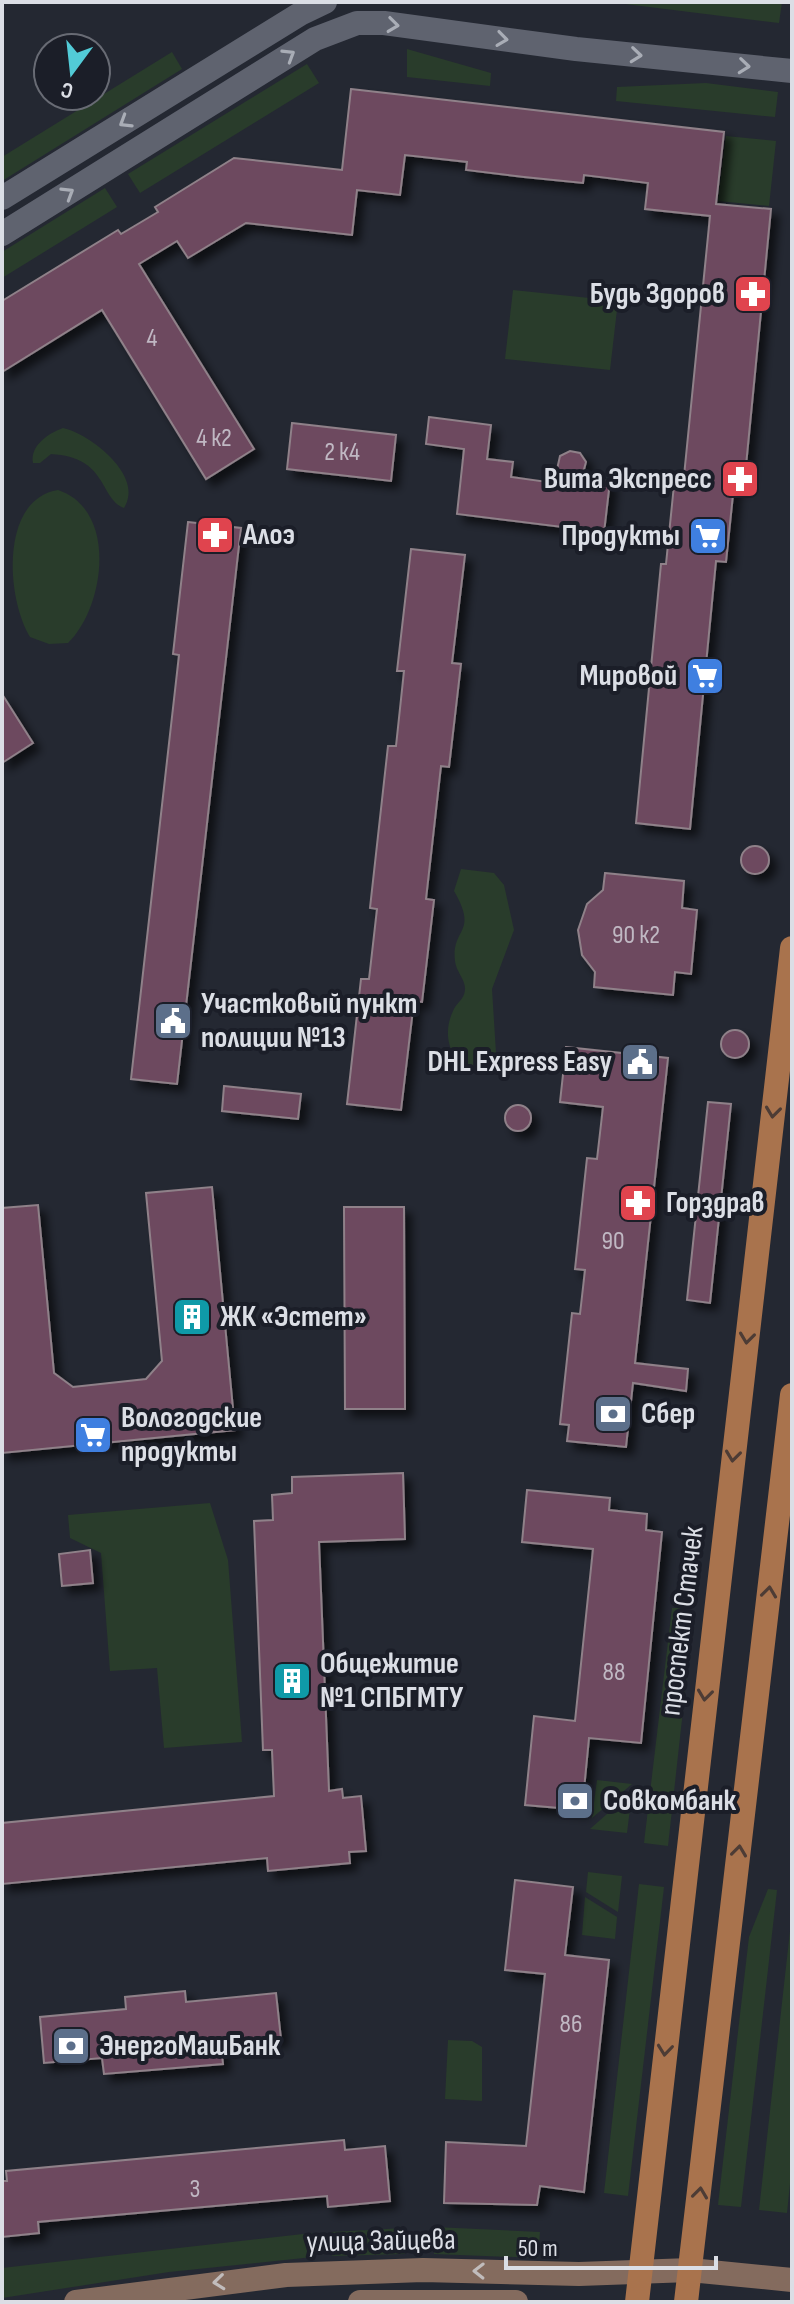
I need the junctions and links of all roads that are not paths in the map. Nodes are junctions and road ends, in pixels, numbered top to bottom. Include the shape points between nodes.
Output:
1 (325, 2) edge
2 (356, 13) edge
3 (792, 71) edge
4 (2, 198) edge
5 (2, 234) edge
6 (792, 948) edge
7 (792, 1395) edge
8 (690, 2270) junction
9 (641, 2272) junction
10 (792, 2280) edge
11 (76, 2302) edge
12 (360, 2302) edge
13 (516, 2302) edge
14 (637, 2302) edge
15 (686, 2302) edge

1 -> 4 street
2 -> 3 street via 384,23 576,49
5 -> 2 street
6 -> 9 main road, проспект Стачек
8 -> 7 main road
8 - 9 street, улица Зайцева
8 - 10 street, улица Зайцева
8 - 15 main road
9 -> 11 street, улица Зайцева via 286,2275
9 - 14 main road, проспект Стачек
12 - 13 street, улица Зайцева

